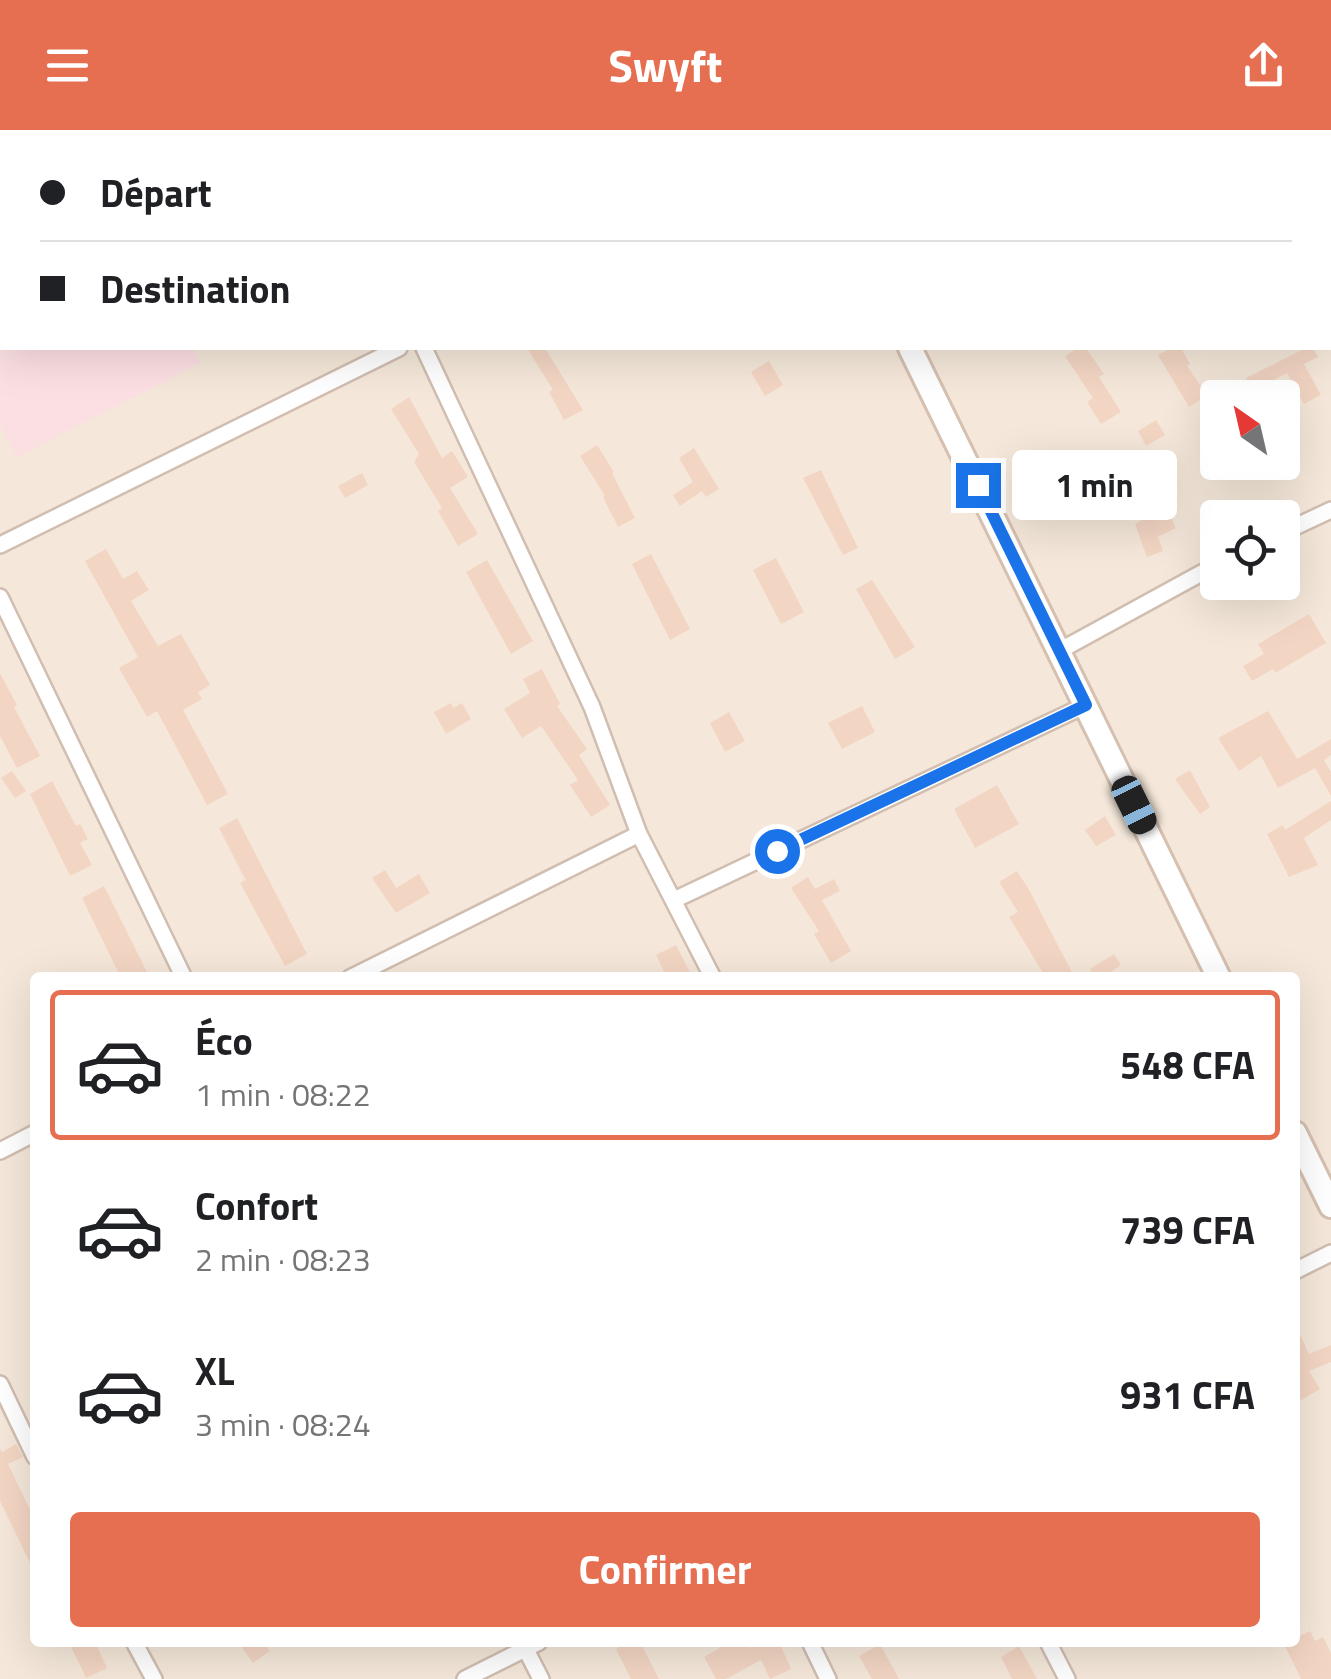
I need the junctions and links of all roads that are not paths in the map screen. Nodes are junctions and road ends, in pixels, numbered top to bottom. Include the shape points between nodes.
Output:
1 (395, 350) edge
2 (425, 350) edge
3 (911, 350) edge
4 (1331, 510) edge
5 (1300, 525) edge
6 (0, 545) edge
7 (1200, 574) edge
8 (0, 597) edge
9 (1059, 651) junction
10 (1086, 705) junction
11 (638, 834) junction
12 (674, 900) junction
13 (181, 972) edge
14 (362, 972) edge
15 (710, 972) edge
16 (1216, 972) edge
17 (30, 1136) edge
18 (1300, 1143) edge
19 (0, 1151) edge
20 (1331, 1206) edge
21 (1331, 1253) edge
22 (1300, 1268) edge
23 (0, 1384) edge
24 (30, 1447) edge
25 (137, 1647) edge
26 (524, 1647) edge
27 (529, 1647) edge
28 (812, 1647) edge
29 (1051, 1647) edge
30 (154, 1679) edge
31 (465, 1679) edge
32 (541, 1679) edge
33 (828, 1679) edge
34 (1067, 1679) edge

1 - 6 street
2 - 11 street via 592,707
3 - 9 street
4 - 5 street
7 - 9 street
8 - 13 street
9 - 10 street
10 - 12 street
10 - 16 street
11 - 12 street
11 - 14 street
12 - 15 street
17 - 19 street
18 - 20 street
21 - 22 street
23 - 24 street
25 - 30 street
26 - 31 street
27 - 32 street
28 - 33 street
29 - 34 street

